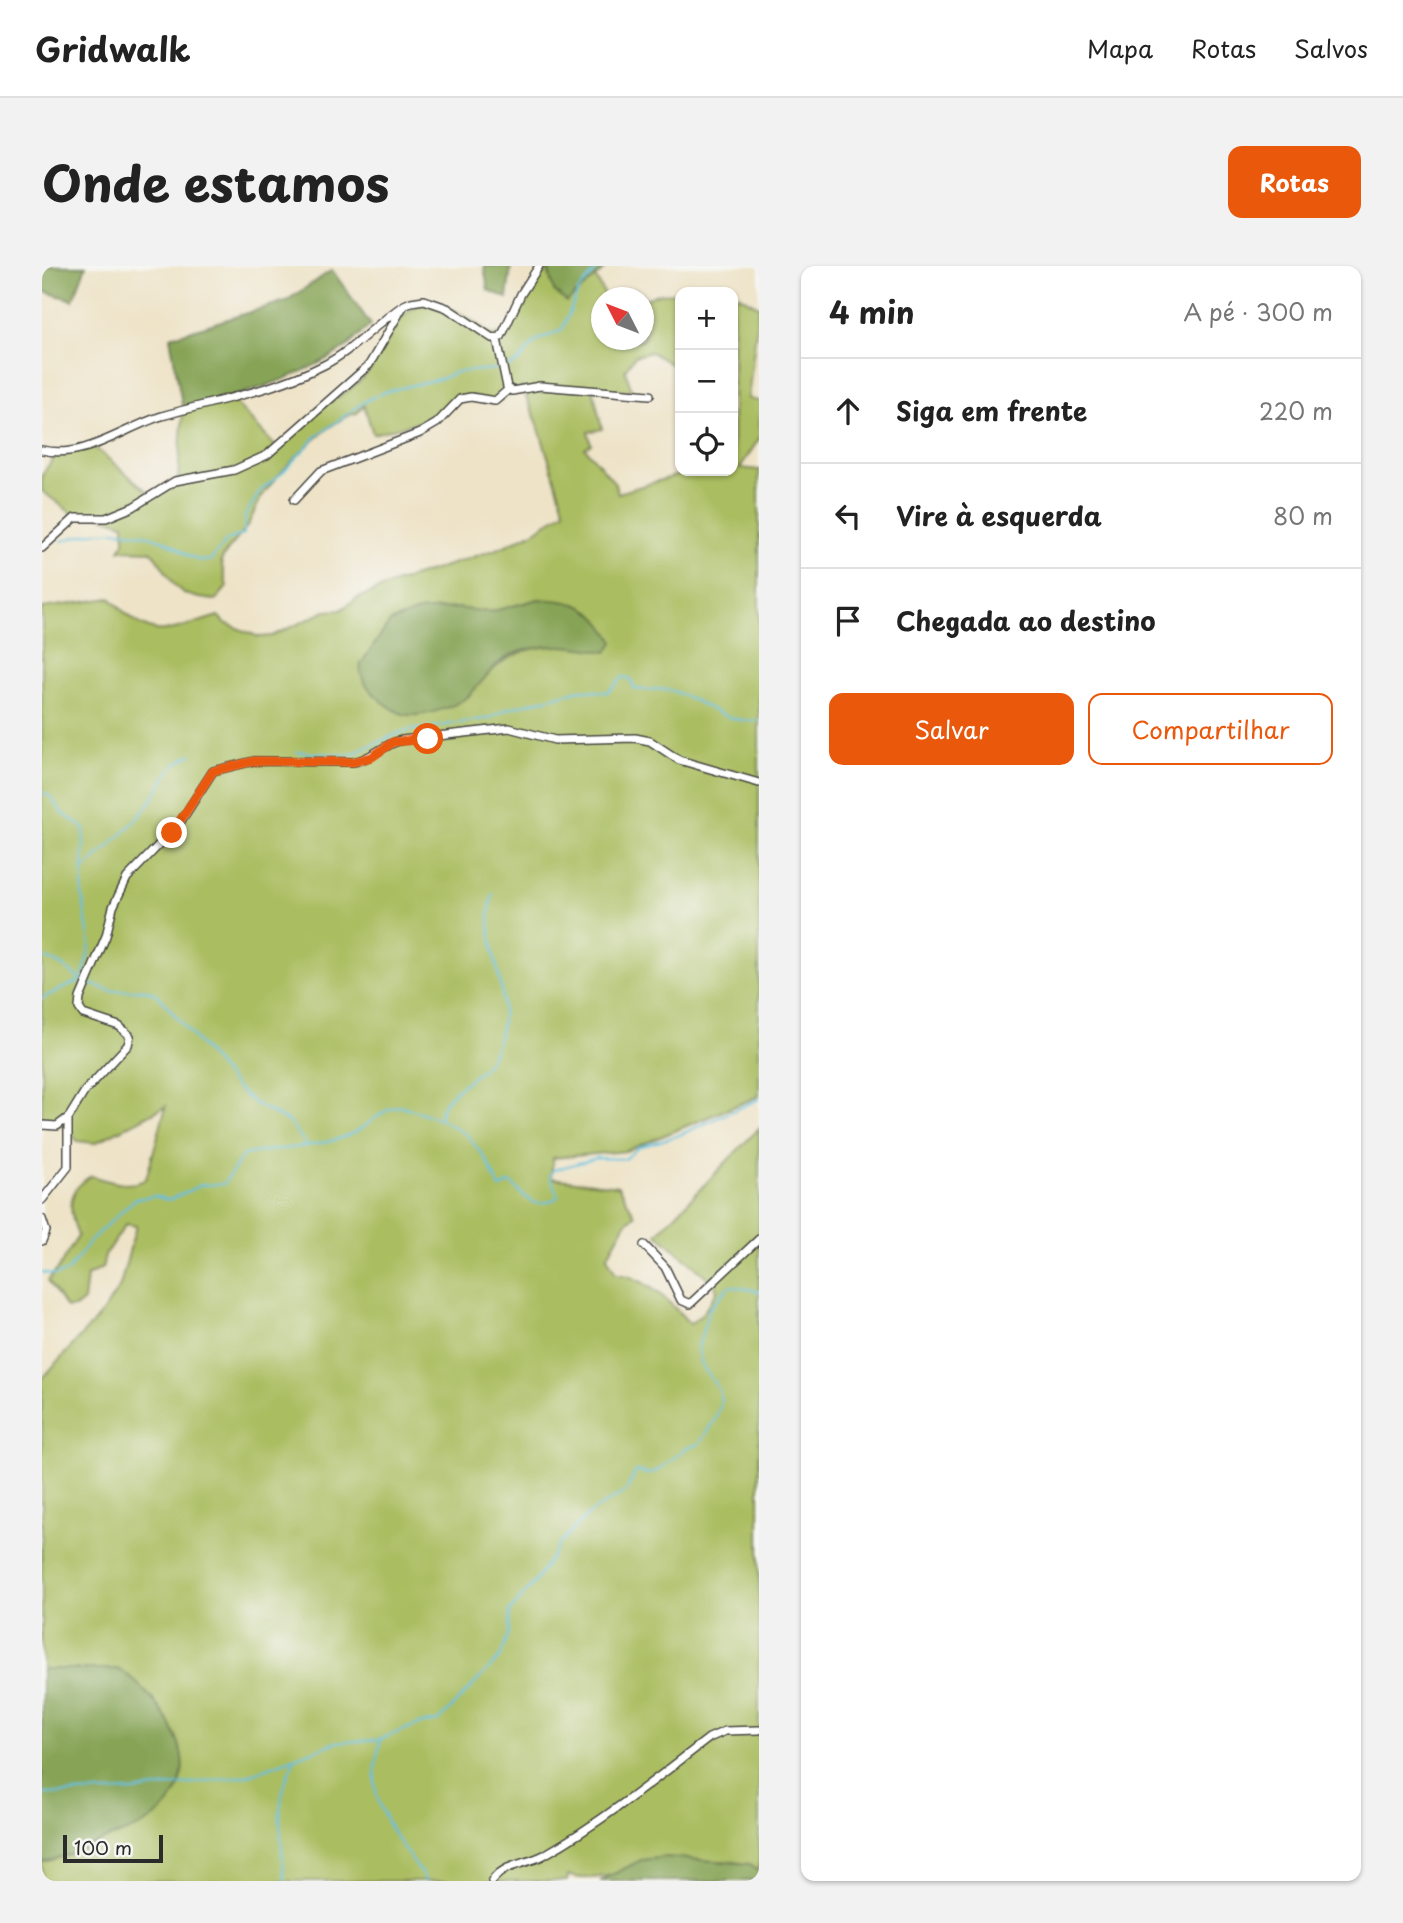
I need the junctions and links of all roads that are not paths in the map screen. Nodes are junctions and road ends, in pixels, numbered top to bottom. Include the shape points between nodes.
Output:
1 (539, 266) edge
2 (404, 305) junction
3 (497, 339) junction
4 (509, 389) junction
5 (650, 395) dead end
6 (42, 450) edge
7 (294, 500) dead end
8 (42, 548) edge
9 (759, 783) edge
10 (69, 1117) junction
11 (42, 1125) edge
12 (42, 1200) edge
13 (42, 1219) edge
14 (759, 1239) edge
15 (42, 1241) edge
16 (643, 1245) dead end
17 (759, 1730) edge
18 (492, 1881) edge

1 - 3 street
2 - 3 street via 416,300 435,303
2 - 6 street via 311,372 231,400 160,417 79,450
2 - 8 street via 369,365 267,456 234,470 176,481 106,518 75,518
3 - 4 street
4 - 5 street via 541,386
4 - 7 street via 495,401 460,400 420,433 321,471
9 - 10 street via 679,760 643,740 555,740 509,728 401,740 353,762 254,761 213,771 179,824 135,867 113,907 79,1008 90,1018 124,1028 130,1040 85,1091
10 - 11 street via 57,1126
10 - 12 street via 68,1167
13 - 15 street via 46,1231
14 - 16 street via 690,1304 681,1300 665,1267
17 - 18 street via 725,1731 709,1738 545,1854 501,1869

